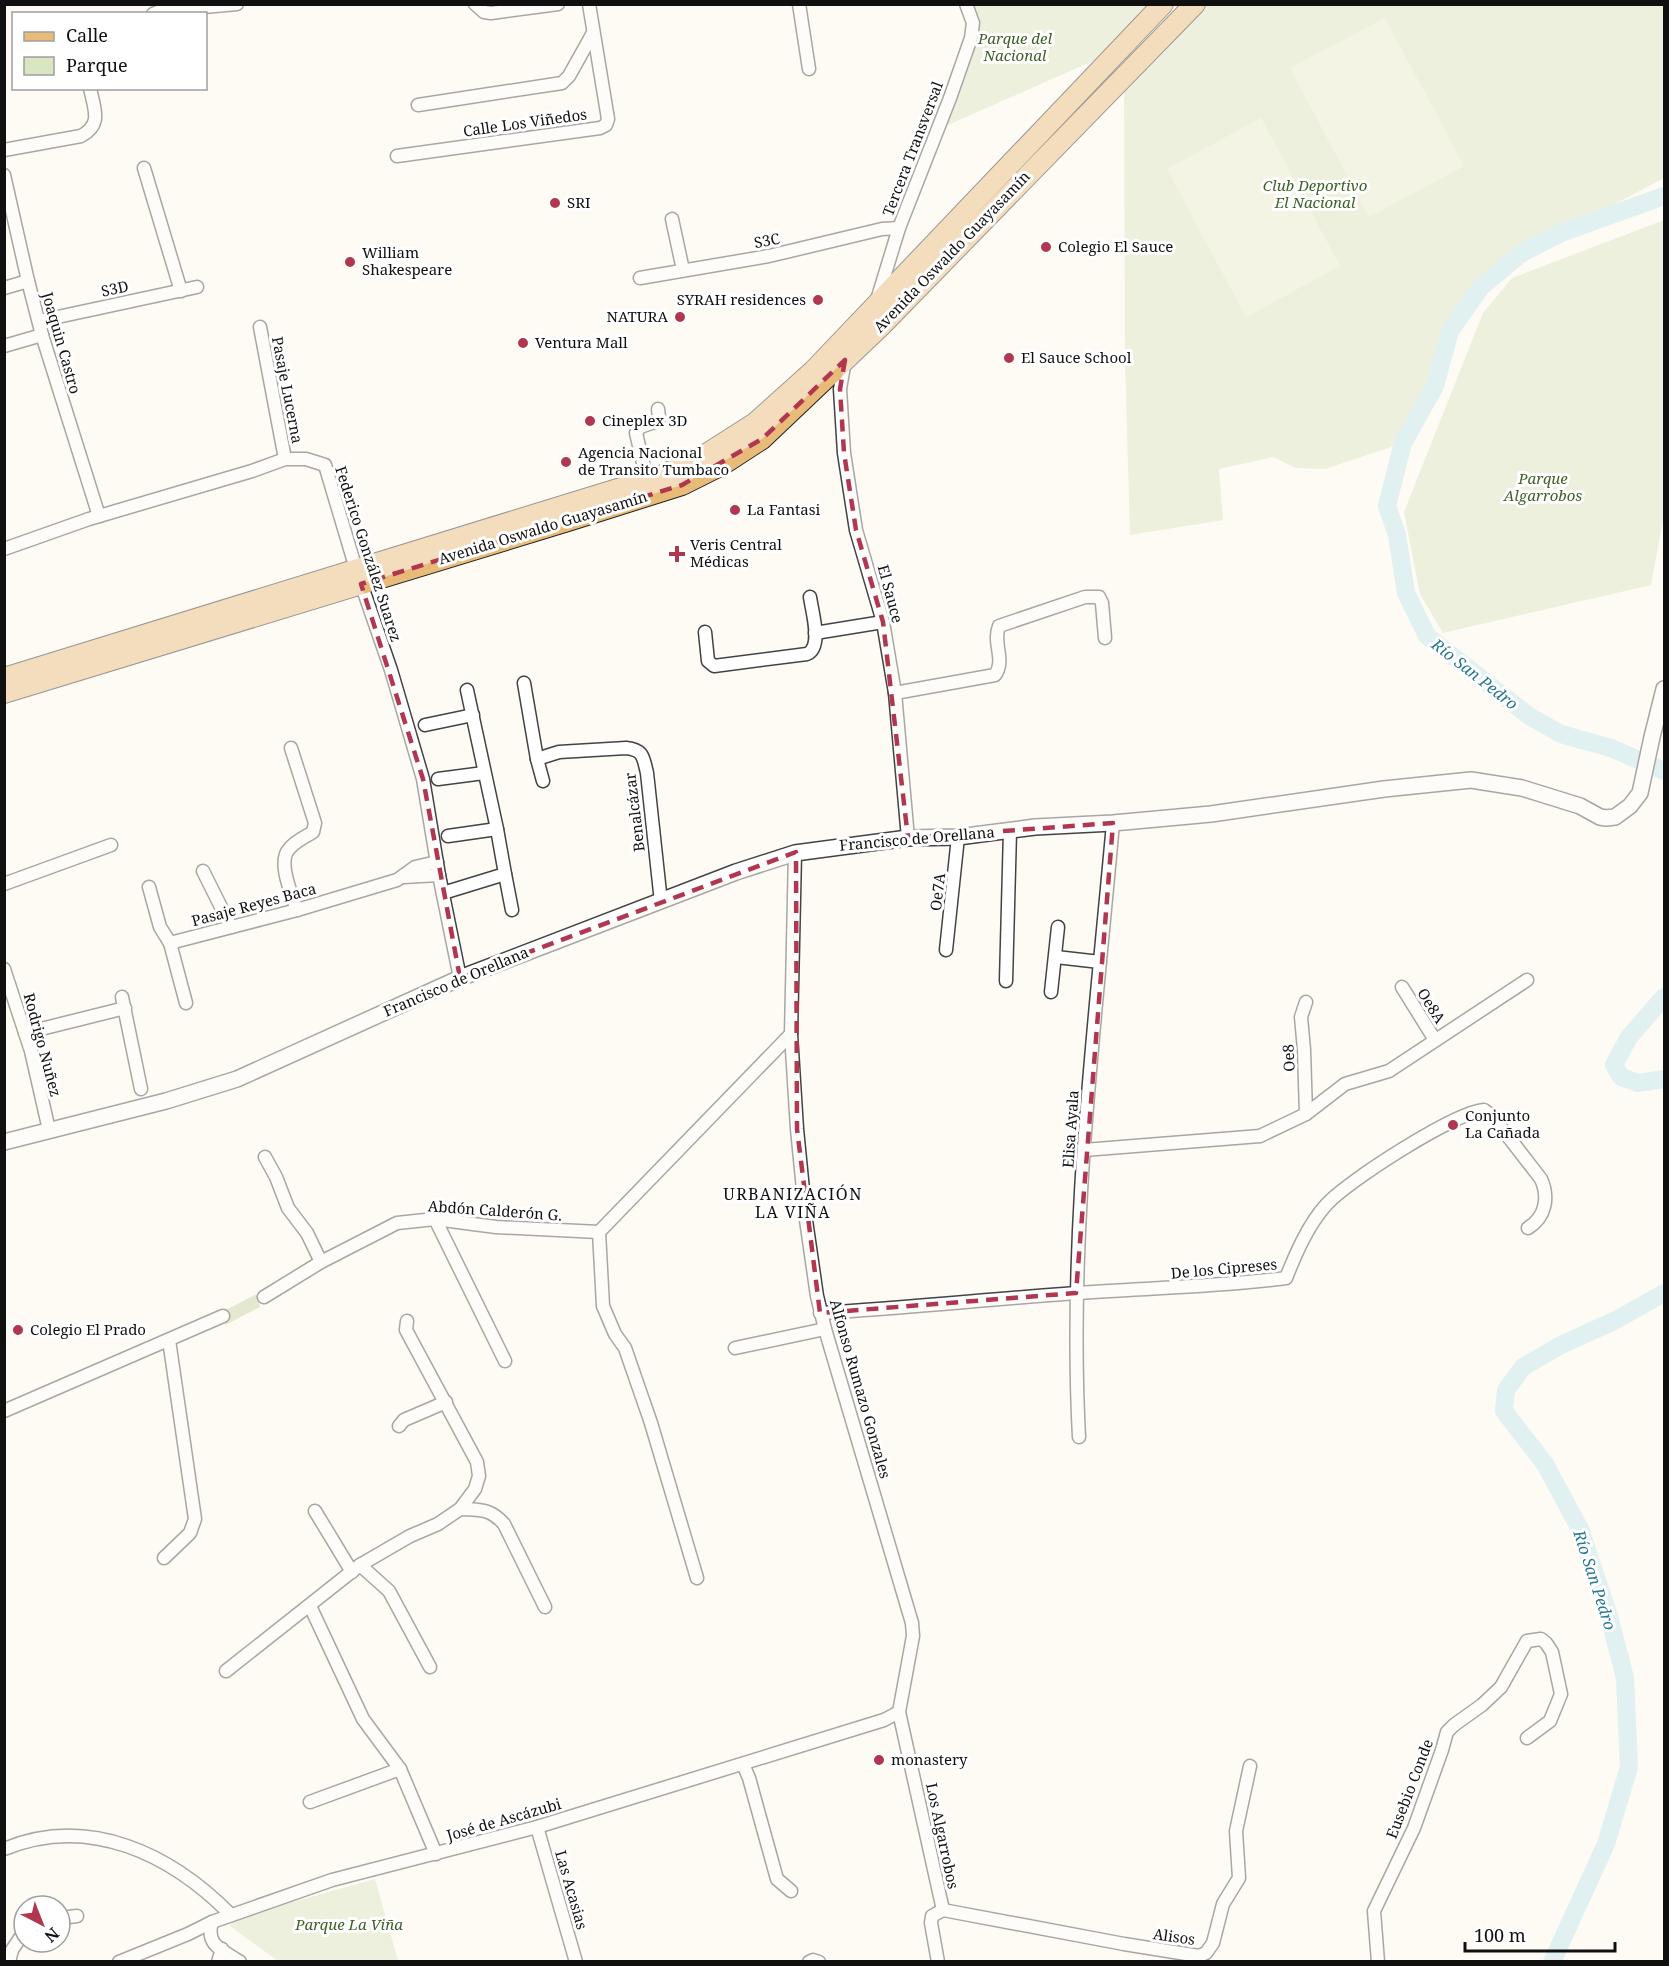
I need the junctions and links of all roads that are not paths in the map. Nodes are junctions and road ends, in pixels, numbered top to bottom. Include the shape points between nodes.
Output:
1 (237, 4) edge
2 (476, 4) edge
3 (558, 4) edge
4 (589, 4) edge
5 (800, 4) edge
6 (966, 4) edge
7 (1163, 4) edge
8 (1195, 4) edge
9 (157, 10) edge
10 (593, 33) junction
11 (809, 69) dead end
12 (90, 90) edge
13 (418, 105) dead end
14 (4, 150) edge
15 (396, 156) dead end
16 (144, 168) dead end
17 (4, 175) edge
18 (9, 218) edge
19 (672, 219) dead end
20 (899, 228) junction
21 (683, 270) junction
22 (640, 278) dead end
23 (28, 281) junction
24 (197, 287) dead end
25 (4, 288) edge
26 (181, 291) junction
27 (876, 304) junction
28 (39, 321) junction
29 (260, 327) dead end
30 (42, 335) junction
31 (4, 346) edge
32 (844, 360) junction
33 (658, 409) dead end
34 (285, 459) junction
35 (647, 480) junction
36 (99, 516) junction
37 (4, 549) edge
38 (358, 577) junction
39 (810, 597) dead end
40 (883, 622) junction
41 (705, 632) dead end
42 (815, 633) junction
43 (1105, 639) dead end
44 (4, 678) edge
45 (524, 683) dead end
46 (466, 690) dead end
47 (4, 693) edge
48 (895, 693) junction
49 (1664, 699) edge
50 (473, 715) junction
51 (425, 725) dead end
52 (291, 748) dead end
53 (537, 759) junction
54 (484, 773) junction
55 (438, 779) dead end
56 (543, 781) dead end
57 (1113, 823) junction
58 (497, 829) junction
59 (1010, 831) junction
60 (448, 836) dead end
61 (958, 837) junction
62 (908, 838) junction
63 (111, 845) dead end
64 (795, 853) junction
65 (438, 869) junction
66 (203, 871) dead end
67 (505, 874) junction
68 (4, 884) edge
69 (149, 887) dead end
70 (443, 893) junction
71 (662, 902) junction
72 (297, 910) junction
73 (512, 910) dead end
74 (231, 927) junction
75 (1058, 927) dead end
76 (170, 943) junction
77 (946, 950) dead end
78 (1056, 957) junction
79 (1100, 962) junction
80 (4, 969) edge
81 (460, 978) junction
82 (1527, 980) dead end
83 (1006, 981) dead end
84 (1402, 987) dead end
85 (1051, 992) dead end
86 (1306, 1002) dead end
87 (186, 1004) dead end
88 (10, 1006) edge
89 (25, 1033) junction
90 (791, 1034) junction
91 (1435, 1040) junction
92 (141, 1089) dead end
93 (1306, 1114) junction
94 (49, 1130) junction
95 (4, 1142) edge
96 (1084, 1150) junction
97 (265, 1157) dead end
98 (435, 1219) junction
99 (1528, 1228) dead end
100 (599, 1232) junction
101 (321, 1262) junction
102 (1076, 1293) junction
103 (264, 1297) dead end
104 (820, 1314) junction
105 (223, 1316) dead end
106 (407, 1321) dead end
107 (825, 1329) junction
108 (169, 1340) junction
109 (735, 1348) dead end
110 (505, 1361) dead end
111 (446, 1402) junction
112 (4, 1411) edge
113 (399, 1426) dead end
114 (1080, 1437) dead end
115 (460, 1509) junction
116 (315, 1511) dead end
117 (164, 1558) dead end
118 (356, 1568) junction
119 (697, 1578) dead end
120 (310, 1606) junction
121 (545, 1607) dead end
122 (430, 1667) dead end
123 (226, 1671) dead end
124 (899, 1712) junction
125 (1527, 1738) dead end
126 (743, 1764) junction
127 (1250, 1766) dead end
128 (400, 1769) junction
129 (310, 1802) dead end
130 (537, 1827) junction
131 (4, 1849) edge
132 (436, 1854) junction
133 (791, 1892) dead end
134 (943, 1910) junction
135 (231, 1915) junction
136 (77, 1916) dead end
137 (72, 1917) edge
138 (212, 1922) junction
139 (222, 1949) junction
140 (119, 1962) edge
141 (218, 1962) edge
142 (240, 1962) edge
143 (576, 1962) edge
144 (809, 1962) edge
145 (819, 1962) edge
146 (938, 1962) edge
147 (1378, 1962) edge

1 - 9 street
2 - 3 street via 491,13
4 - 10 street, Calle Los Viñedos
5 - 11 street
6 - 20 street, Tercera Transversal via 973,23 971,38
7 - 27 main road, Avenida Oswaldo Guayasamín
8 - 32 main road, Avenida Oswaldo Guayasamín
10 - 13 street via 562,82
10 - 15 street, Calle Los Viñedos via 606,125
12 - 14 street via 95,123 90,131
16 - 26 street
17 - 18 street, Joaquin Castro
18 - 23 street, Joaquin Castro
19 - 21 street
20 - 21 street, S3C
20 - 27 street, Tercera Transversal
21 - 22 street, S3C
23 - 25 street
23 - 28 street, Joaquin Castro
24 - 26 street, S3D
26 - 28 street, S3D
27 - 35 main road, Avenida Oswaldo Guayasamín via 813,371 755,423 708,453
28 - 30 street, Joaquin Castro
29 - 34 street, Pasaje Lucerna
30 - 31 street
30 - 36 street, Joaquin Castro
32 - 38 main road, Avenida Oswaldo Guayasamín via 762,439 682,485
32 - 40 street, El Sauce via 840,389 844,453 856,530
33 - 35 street via 657,421 640,427 636,433
34 - 36 street, Federico González Suarez
34 - 38 street, Federico González Suarez via 306,459 325,465
35 - 38 main road, Avenida Oswaldo Guayasamín
36 - 37 street, Federico González Suarez
38 - 44 main road, Avenida Oswaldo Guayasamín
38 - 47 main road, Avenida Oswaldo Guayasamín
38 - 65 street, Federico González Suarez via 423,779
39 - 42 street
40 - 42 street
40 - 48 street, El Sauce
41 - 42 street via 708,661 714,666 807,654 815,647
43 - 48 street via 1102,603 1099,597 1085,597 999,626 996,639 1001,664 996,675
45 - 53 street
46 - 50 street
48 - 62 street, El Sauce
49 - 57 street, Francisco de Orellana via 1640,793 1622,814 1606,818 1522,788 1471,780
50 - 51 street
50 - 54 street
52 - 72 street via 315,823 313,832 286,850 285,874
53 - 56 street
53 - 71 street, Benalcázar via 558,752 637,749 647,773
54 - 55 street
54 - 58 street
57 - 59 street, Francisco de Orellana
57 - 79 street, Elisa Ayala
58 - 60 street
58 - 67 street
59 - 61 street, Francisco de Orellana
59 - 83 street
61 - 62 street, Francisco de Orellana
61 - 77 street, Oe7A
62 - 64 street, Francisco de Orellana
63 - 68 street
64 - 71 street, Francisco de Orellana
64 - 90 street, Alfonso Rumazo Gonzales
65 - 70 street, Federico González Suarez
65 - 72 street, Pasaje Reyes Baca
66 - 74 street
67 - 70 street
67 - 73 street
69 - 76 street via 160,927
70 - 81 street, Federico González Suarez
71 - 81 street, Francisco de Orellana
72 - 74 street, Pasaje Reyes Baca
74 - 76 street, Pasaje Reyes Baca
75 - 78 street
76 - 87 street
78 - 79 street
78 - 85 street
79 - 96 street, Elisa Ayala
80 - 88 street, Rodrigo Nuñez
81 - 94 street, Francisco de Orellana via 237,1080
82 - 91 street
84 - 91 street, Oe8A
86 - 93 street, Oe8 via 1301,1017
88 - 89 street, Rodrigo Nuñez
89 - 92 street via 124,1003
89 - 94 street, Rodrigo Nuñez
90 - 100 street
90 - 104 street, Alfonso Rumazo Gonzales via 806,1220
91 - 93 street via 1389,1071 1345,1084
93 - 96 street via 1260,1136
94 - 95 street, Francisco de Orellana
96 - 102 street, Elisa Ayala
97 - 101 street via 288,1208 307,1233
98 - 100 street, Abdón Calderón G. via 496,1227
98 - 101 street, Abdón Calderón G. via 397,1223
98 - 110 street
99 - 102 street, De los Cipreses via 1543,1213 1545,1188 1493,1117 1478,1110 1432,1132 1337,1193 1316,1217 1286,1278
100 - 119 street via 603,1306 625,1348 645,1404
101 - 103 street, Abdón Calderón G.
102 - 104 street, De los Cipreses
102 - 114 street, Elisa Ayala
104 - 107 street, Alfonso Rumazo Gonzales
105 - 108 street
106 - 111 street via 406,1330
107 - 109 street
107 - 124 street, Alfonso Rumazo Gonzales via 912,1623 914,1636
108 - 112 street
108 - 117 street via 195,1519 190,1533
111 - 113 street via 404,1420
111 - 115 street via 477,1462 479,1476 475,1489
115 - 118 street
115 - 121 street via 494,1513 504,1524
116 - 118 street
118 - 120 street
118 - 122 street via 389,1591
120 - 123 street
120 - 128 street via 363,1719
124 - 126 street, José de Ascázubi
124 - 134 street, Los Algarrobos
125 - 147 street, Eusebio Conde via 1550,1721 1561,1694 1552,1652 1541,1639 1527,1641 1502,1687 1447,1732 1414,1828 1374,1911
126 - 130 street, José de Ascázubi
126 - 133 street via 777,1879
127 - 134 street, Alisos via 1236,1831 1239,1878 1223,1904 1213,1943 1206,1953 1199,1956 1124,1944
128 - 129 street
128 - 132 street
130 - 132 street, José de Ascázubi
130 - 143 street, Las Acasias
131 - 135 street via 53,1836 99,1838 122,1844 153,1856 197,1884
132 - 135 street, José de Ascázubi via 332,1880
134 - 146 street, Los Algarrobos via 932,1916 931,1923
135 - 138 street, José de Ascázubi
136 - 137 street
138 - 139 street via 208,1934
138 - 140 street, José de Ascázubi
139 - 141 street
139 - 142 street
144 - 145 street

